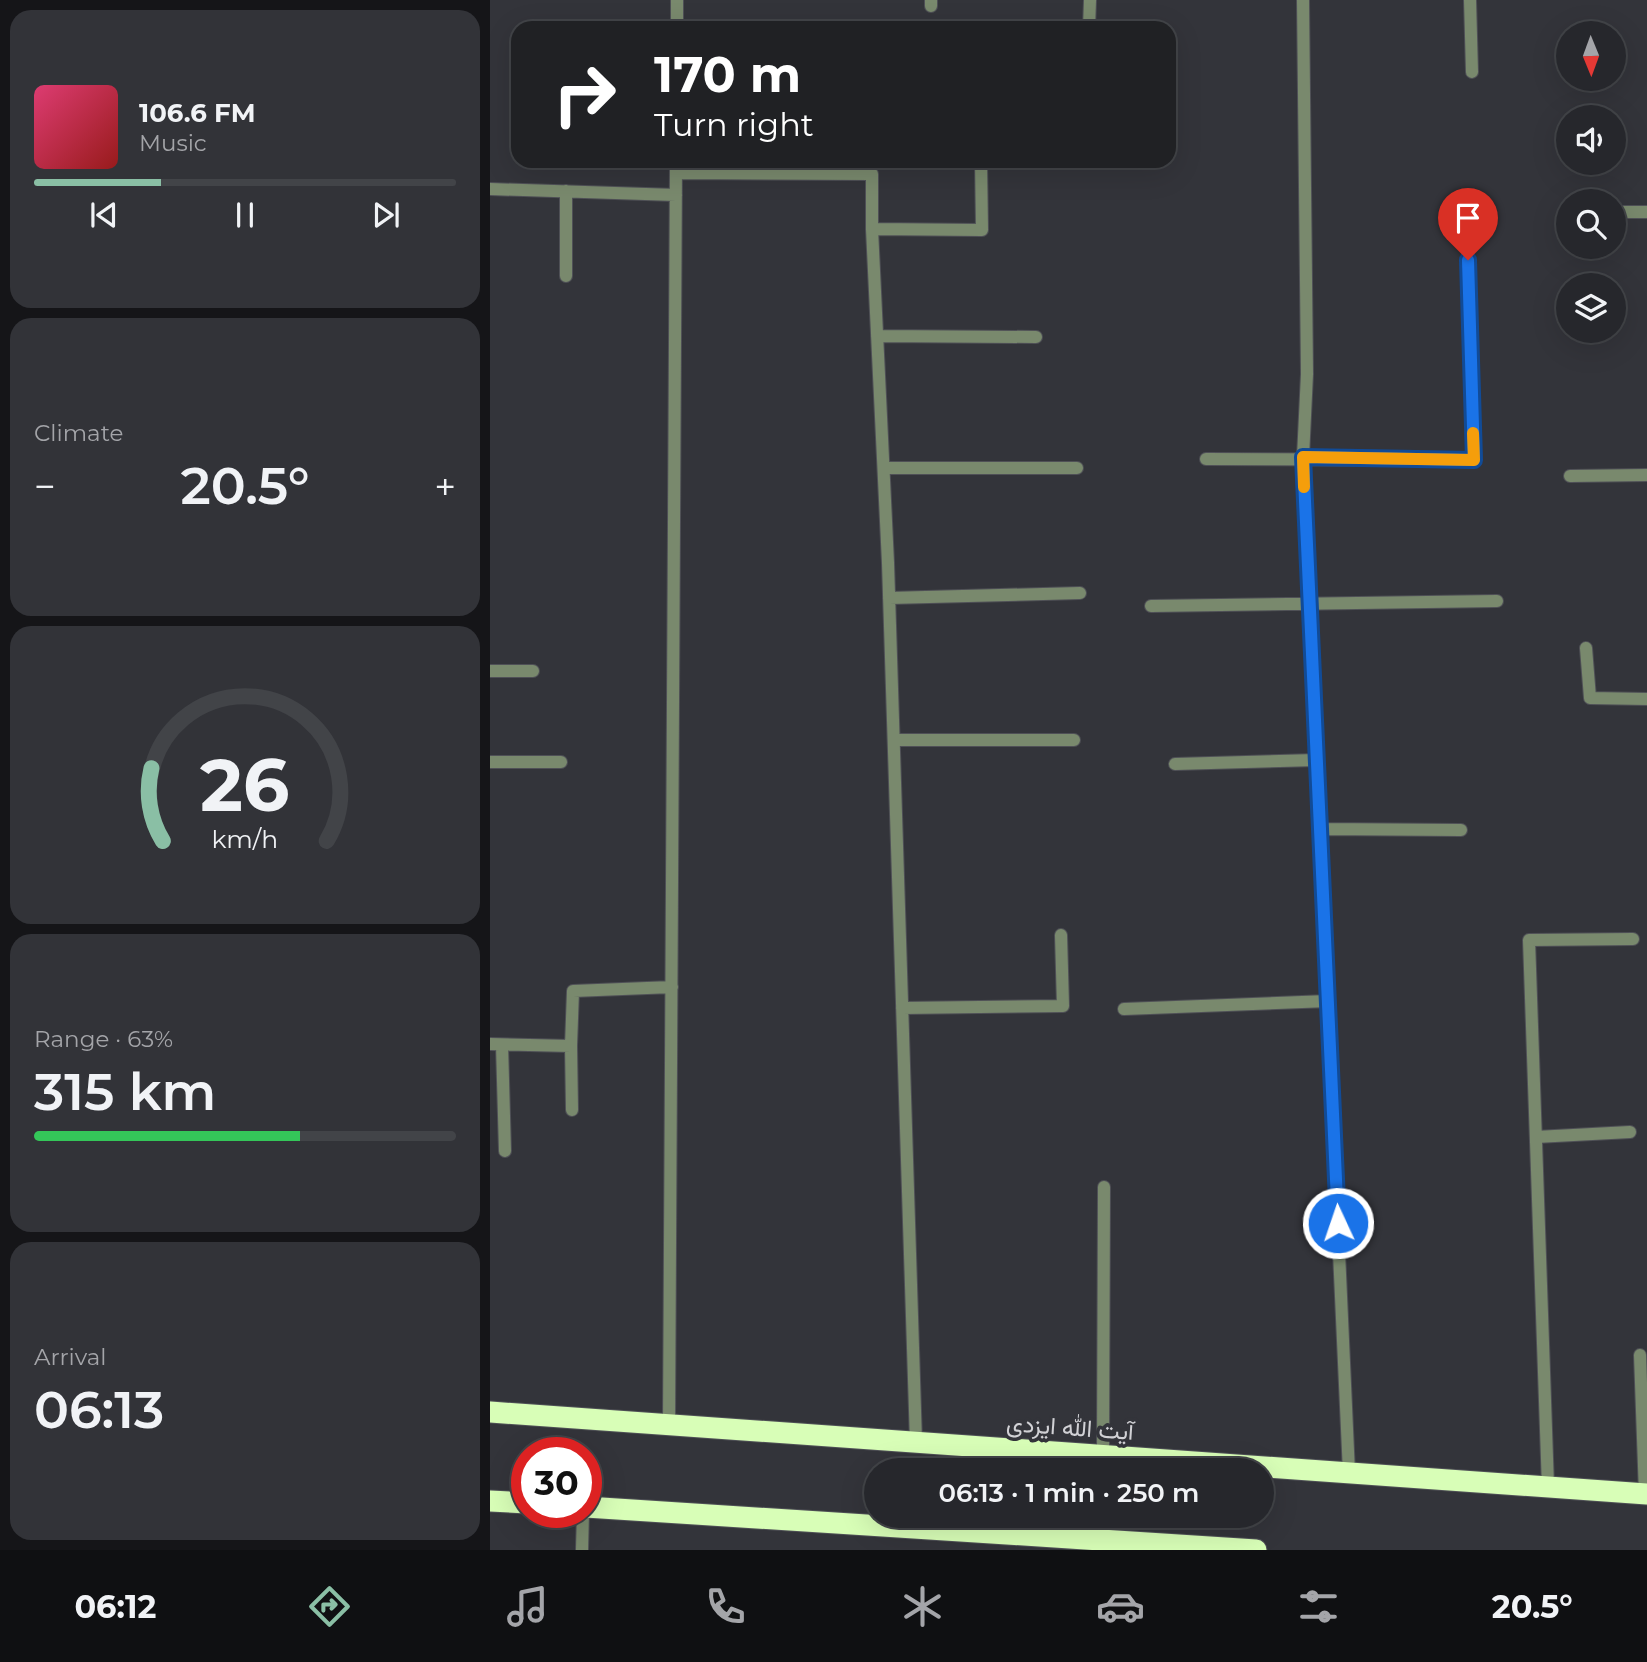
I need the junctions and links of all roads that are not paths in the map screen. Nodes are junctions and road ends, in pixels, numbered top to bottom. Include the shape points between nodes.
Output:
1 (677, 0) edge
2 (1090, 0) edge
3 (1303, 0) edge
4 (1470, 0) edge
5 (677, 21) edge
6 (1089, 21) edge
7 (1472, 72) dead end
8 (676, 168) edge
9 (704, 168) edge
10 (981, 168) edge
11 (490, 188) edge
12 (566, 191) junction
13 (676, 195) junction
14 (1626, 212) edge
15 (1647, 212) edge
16 (873, 229) junction
17 (1468, 260) dead end
18 (566, 276) dead end
19 (877, 336) junction
20 (1036, 337) dead end
21 (1303, 457) junction
22 (1206, 459) dead end
23 (884, 468) junction
24 (1077, 468) dead end
25 (1647, 475) edge
26 (1570, 476) dead end
27 (1080, 593) dead end
28 (889, 598) junction
29 (1497, 601) dead end
30 (1309, 603) junction
31 (1151, 606) dead end
32 (1586, 648) dead end
33 (490, 671) edge
34 (533, 671) dead end
35 (1647, 699) edge
36 (894, 740) junction
37 (1074, 740) dead end
38 (1317, 760) junction
39 (490, 762) edge
40 (561, 762) dead end
41 (1175, 764) dead end
42 (1319, 829) junction
43 (1461, 830) dead end
44 (1060, 935) dead end
45 (1633, 939) dead end
46 (672, 987) junction
47 (1328, 1001) junction
48 (902, 1008) junction
49 (1124, 1009) dead end
50 (496, 1045) edge
51 (571, 1045) junction
52 (572, 1110) dead end
53 (1630, 1132) dead end
54 (1536, 1137) junction
55 (505, 1151) dead end
56 (1104, 1187) dead end
57 (1640, 1355) dead end
58 (490, 1412) edge
59 (669, 1425) junction
60 (916, 1442) junction
61 (1103, 1456) junction
62 (1349, 1473) junction
63 (1548, 1487) junction
64 (1646, 1494) edge
65 (490, 1501) edge
66 (511, 1502) edge
67 (602, 1508) edge
68 (583, 1528) edge
69 (582, 1550) edge
70 (1256, 1550) edge

1 - 5 street
2 - 6 street
3 - 21 street via 1307,374
4 - 7 street
8 - 13 street
9 - 16 street via 872,174
10 - 16 street via 982,230
11 - 12 street
12 - 13 street
12 - 18 street
13 - 46 street
14 - 15 street
16 - 19 street
17 - 21 street via 1474,460
19 - 20 street
19 - 23 street
21 - 22 street
21 - 30 street
23 - 24 street
23 - 28 street
25 - 26 street
27 - 28 street
28 - 36 street
29 - 30 street
30 - 31 street
30 - 38 street
32 - 35 street via 1590,698
33 - 34 street
36 - 37 street
36 - 48 street
38 - 41 street
38 - 42 street
39 - 40 street
42 - 43 street
42 - 47 street
44 - 48 street via 1063,1006
45 - 54 street via 1529,940
46 - 51 street via 573,990
46 - 59 street
47 - 49 street
47 - 62 street
48 - 60 street
50 - 51 street
50 - 55 street
51 - 52 street
53 - 54 street
54 - 63 street
56 - 61 street
57 - 64 street
58 - 59 highway, آیت الله ایزدی
59 - 60 highway, آیت الله ایزدی
60 - 61 highway, آیت الله ایزدی
61 - 62 highway, آیت الله ایزدی
62 - 63 highway, آیت الله ایزدی
63 - 64 highway, آیت الله ایزدی
65 - 66 highway
67 - 70 highway
68 - 69 street

